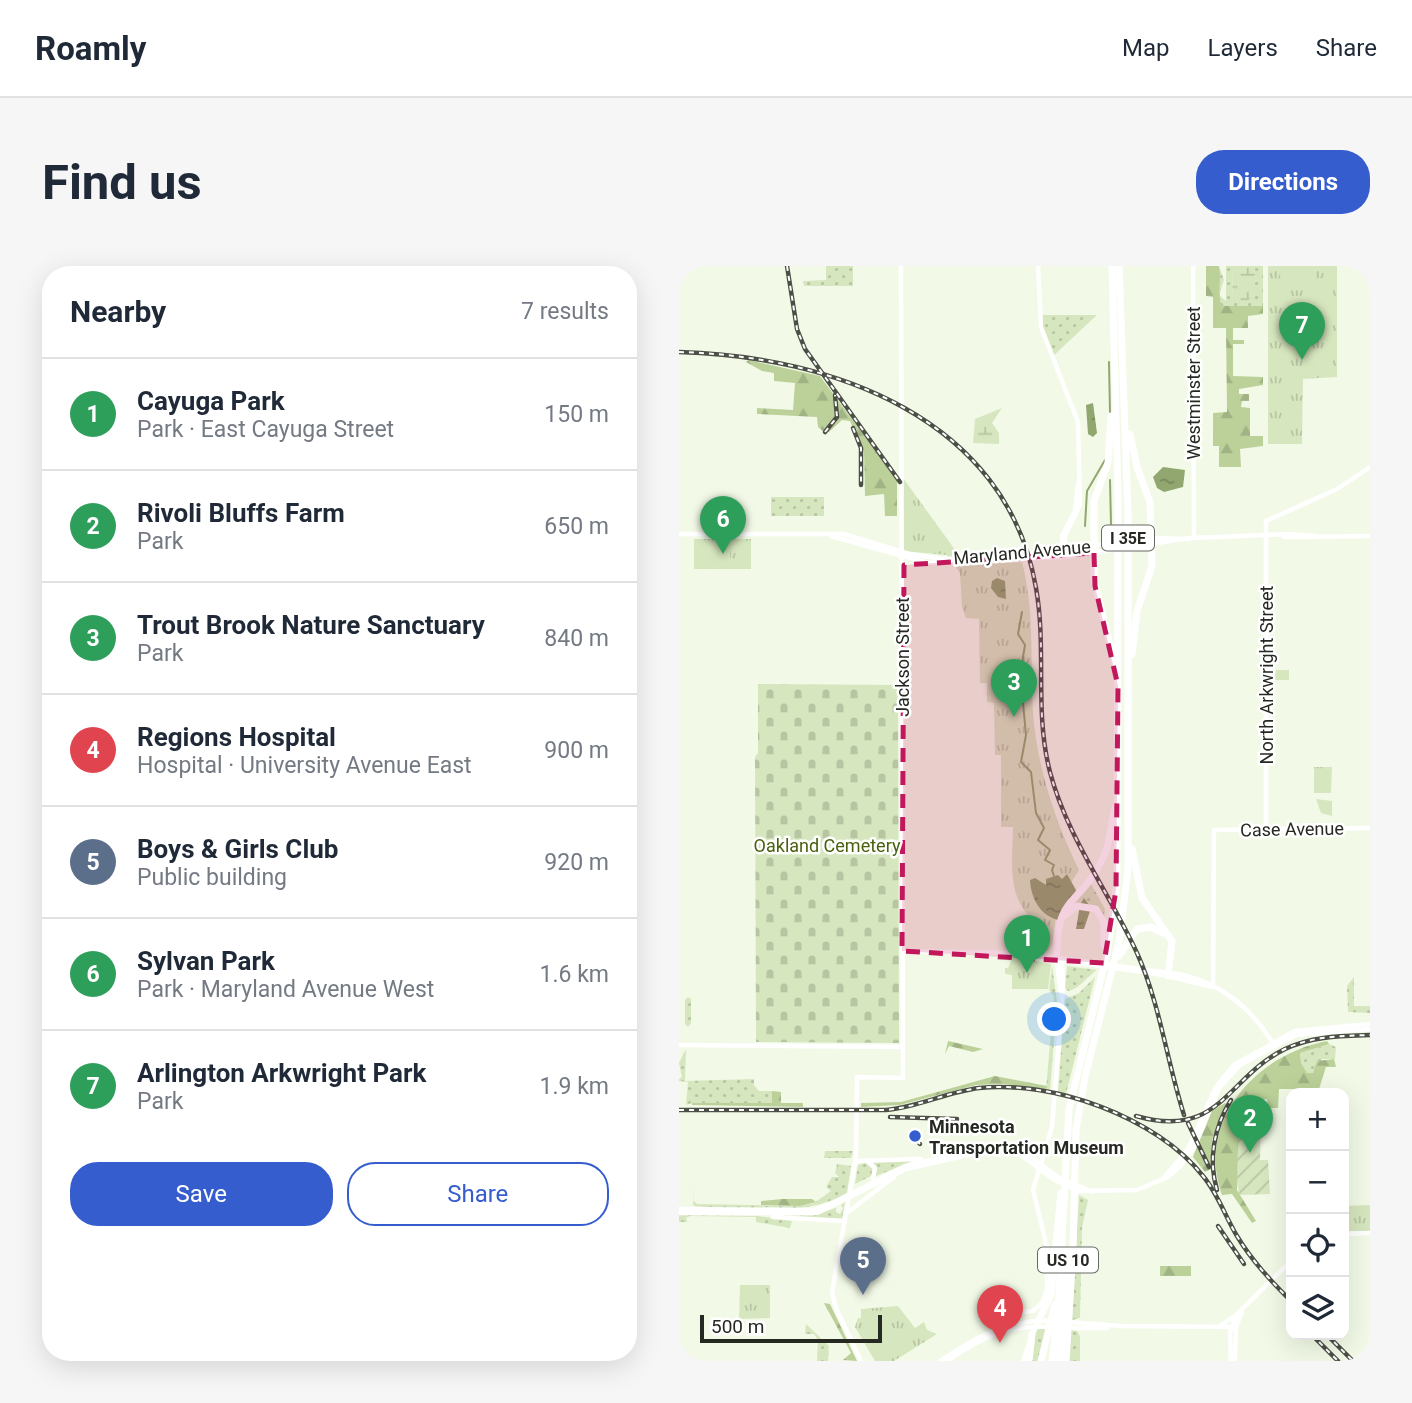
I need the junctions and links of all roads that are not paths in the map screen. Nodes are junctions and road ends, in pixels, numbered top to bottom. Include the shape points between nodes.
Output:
1 (901, 266) edge
2 (1038, 266) edge
3 (1112, 266) edge
4 (1119, 266) edge
5 (1193, 266) edge
6 (1114, 374) junction
7 (1124, 374) junction
8 (1370, 467) edge
9 (679, 535) edge
10 (1266, 536) junction
11 (1370, 536) edge
12 (1191, 538) junction
13 (1151, 541) junction
14 (1094, 549) junction
15 (1065, 554) junction
16 (901, 555) junction
17 (952, 561) junction
18 (921, 562) junction
19 (901, 569) junction
20 (1118, 687) junction
21 (1128, 703) junction
22 (1117, 796) junction
23 (1128, 817) junction
24 (1370, 828) edge
25 (1266, 829) junction
26 (1060, 931) junction
27 (902, 951) junction
28 (1060, 959) junction
29 (1104, 966) junction
30 (1114, 966) junction
31 (1166, 973) junction
32 (1209, 986) junction
33 (1370, 1026) edge
34 (1273, 1043) junction
35 (679, 1045) edge
36 (902, 1047) junction
37 (902, 1061) junction
38 (867, 1077) junction
39 (887, 1078) junction
40 (857, 1092) junction
41 (856, 1158) junction
42 (929, 1159) junction
43 (1038, 1164) junction
44 (901, 1171) junction
45 (867, 1183) junction
46 (1062, 1196) junction
47 (1074, 1204) joint
48 (848, 1209) junction
49 (679, 1211) edge
50 (755, 1214) junction
51 (845, 1221) junction
52 (1349, 1235) edge
53 (1370, 1235) edge
54 (1286, 1266) edge
55 (1244, 1308) junction
56 (1060, 1312) junction
57 (1236, 1315) junction
58 (1219, 1326) junction
59 (1005, 1327) junction
60 (1035, 1327) junction
61 (1234, 1327) junction
62 (1057, 1334) junction
63 (1230, 1338) junction
64 (861, 1361) edge
65 (940, 1361) edge
66 (947, 1361) edge
67 (1023, 1361) edge
68 (1029, 1361) edge
69 (1044, 1361) edge
70 (1052, 1361) edge
71 (1059, 1361) edge
72 (1066, 1361) edge
73 (1233, 1361) edge

1 - 16 street, Jackson Street
2 - 15 street via 1041,327 1077,414 1080,505 1061,539
3 - 6 highway, I 35E
4 - 7 highway, I 35E
5 - 12 street, Westminster Street
6 - 14 highway via 1108,463 1094,501
6 - 20 highway, I 35E
7 - 13 highway via 1132,451 1150,502
7 - 21 highway, I 35E
8 - 10 street, North Arkwright Street via 1337,489 1266,522
9 - 16 street, Maryland Avenue via 827,535
10 - 11 street, Maryland Avenue
10 - 12 street, Maryland Avenue
10 - 25 street, North Arkwright Street
12 - 13 street, Maryland Avenue
13 - 14 street, Maryland Avenue via 1111,543
13 - 14 street, Maryland Avenue via 1111,551
13 - 21 highway via 1151,573 1137,611
14 - 15 street, Maryland Avenue
14 - 20 highway via 1095,586
15 - 17 street, Maryland Avenue
16 - 17 street, Maryland Avenue
16 - 18 street, Maryland Avenue
16 - 19 street, Jackson Street
17 - 18 street, Maryland Avenue
18 - 19 street
19 - 27 street, Jackson Street
20 - 22 highway, I 35E
21 - 23 highway, I 35E
22 - 26 highway via 1103,860 1066,906
22 - 29 highway, I 35E via 1117,878
23 - 30 highway, I 35E via 1126,893
23 - 31 highway via 1138,889 1172,941
24 - 25 street, Case Avenue
25 - 32 street, Case Avenue via 1214,830
26 - 28 highway
26 - 29 highway via 1072,907 1096,909 1105,928
27 - 28 street via 1017,952
27 - 36 street, Jackson Street
28 - 31 street
28 - 31 street
28 - 43 street via 1052,1127
29 - 46 highway, I 35E via 1072,1092
30 - 31 highway via 1139,928 1156,928 1166,937
30 - 47 highway, I 35E via 1081,1094
31 - 32 street
32 - 34 street via 1245,1006
33 - 34 street via 1309,1028
34 - 43 street via 1230,1068 1188,1149 1163,1178 1133,1191 1083,1192 1059,1182
35 - 36 street
36 - 37 street, Jackson Street
37 - 39 street via 897,1074
37 - 39 street, Jackson Street via 903,1078
38 - 39 street
38 - 40 street
38 - 40 street via 857,1077
40 - 41 street
41 - 42 street
41 - 45 street via 874,1164 874,1177
41 - 48 street
42 - 43 street via 998,1145 1022,1150
42 - 45 street
43 - 44 street via 995,1149
43 - 59 street via 1033,1193 1048,1247 1047,1290 1033,1311 1005,1314
44 - 48 street
44 - 50 street via 821,1212
45 - 49 street via 813,1210
46 - 56 highway, I 35E
46 - 60 highway via 1051,1294
47 - 56 highway, US 10
48 - 51 street
49 - 50 street
50 - 51 street
51 - 64 street via 832,1296
52 - 53 street
54 - 55 street
55 - 57 street
55 - 61 street
56 - 62 highway, US 10
56 - 62 highway
57 - 58 street
57 - 61 street
58 - 60 street
58 - 61 street
58 - 63 street
59 - 60 street
59 - 65 street via 978,1336
59 - 66 street
60 - 67 street
60 - 68 highway
61 - 63 street
61 - 73 street
62 - 69 highway
62 - 70 highway, US 10
62 - 71 highway, US 10
62 - 72 highway
63 - 73 street

